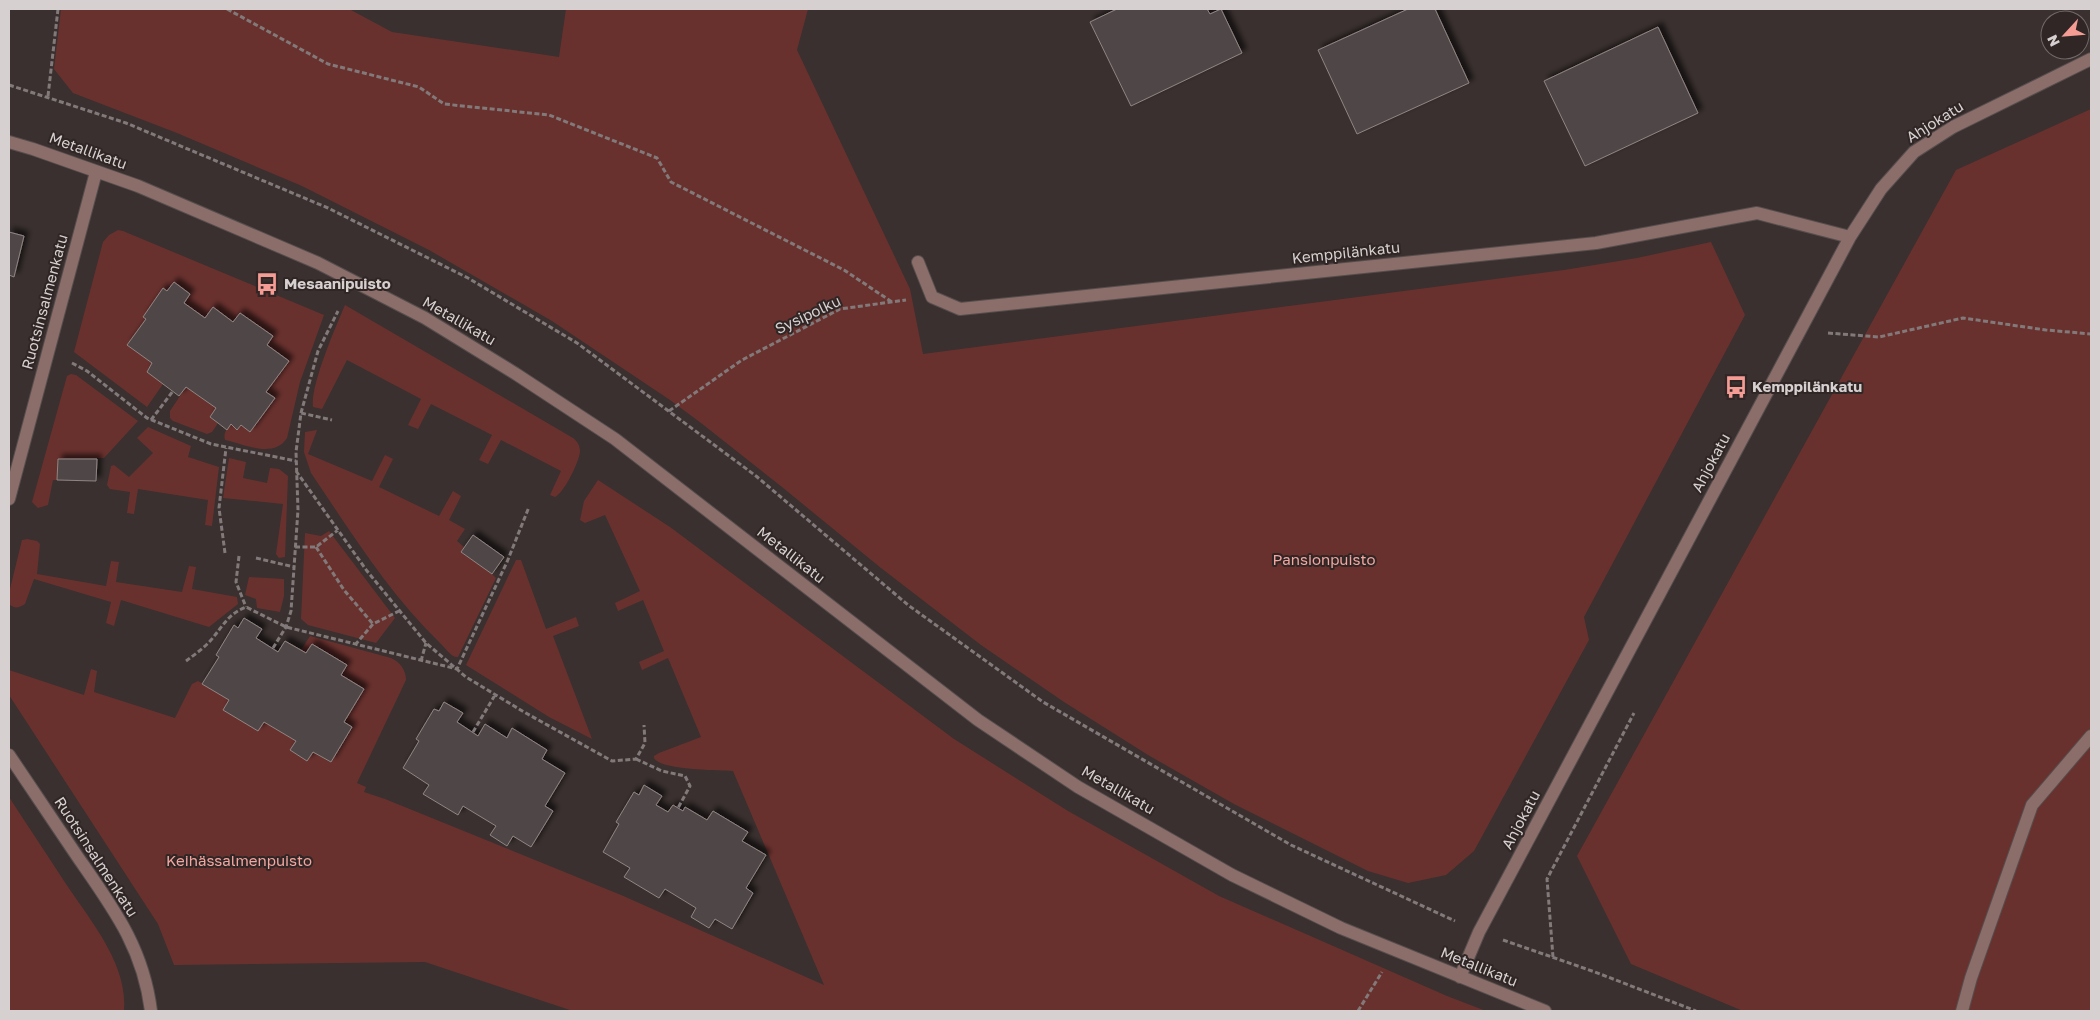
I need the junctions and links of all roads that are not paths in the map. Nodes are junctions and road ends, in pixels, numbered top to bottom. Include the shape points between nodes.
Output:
1 (2091, 58) edge
2 (9, 142) edge
3 (96, 172) junction
4 (1850, 237) junction
5 (918, 262) dead end
6 (9, 499) edge
7 (2091, 736) edge
8 (9, 755) edge
9 (1460, 977) junction
10 (151, 1011) edge
11 (1545, 1011) edge
12 (1962, 1011) edge

1 - 4 street, Ahjokatu via 1953,127 1914,152 1881,189
2 - 3 street, Metallikatu
3 - 6 street, Ruotsinsalmenkatu
3 - 9 street, Metallikatu via 138,186 318,263 425,318 615,439 978,720 1078,787 1232,875 1341,928
4 - 5 street, Kemppilänkatu via 1757,213 1596,243 960,309 932,297
4 - 9 street, Ahjokatu via 1479,932
7 - 12 street via 2032,805
8 - 10 street, Ruotsinsalmenkatu via 118,916 145,977
9 - 11 street, Metallikatu

